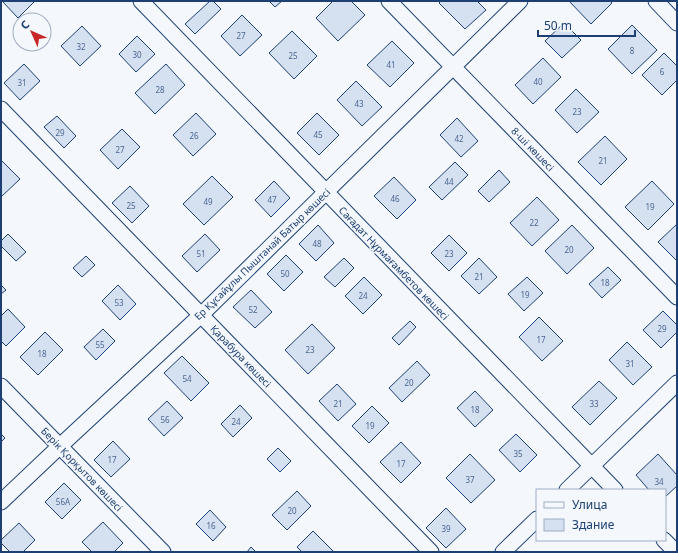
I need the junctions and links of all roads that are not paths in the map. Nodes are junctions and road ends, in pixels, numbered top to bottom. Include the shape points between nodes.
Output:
1 (141, 1) edge
2 (389, 1) edge
3 (520, 1) edge
4 (656, 1) edge
5 (677, 23) edge
6 (453, 67) junction
7 (1, 109) edge
8 (326, 192) junction
9 (677, 297) edge
10 (201, 315) junction
11 (677, 383) edge
12 (1, 386) edge
13 (59, 447) junction
14 (591, 466) junction
15 (568, 489) edge
16 (614, 489) edge
17 (1, 502) edge
18 (536, 520) edge
19 (665, 541) edge
20 (163, 552) edge
21 (431, 552) edge
22 (502, 552) edge
23 (676, 552) edge

1 - 8 street, Сағадат Нұрмағамбетов көшесі
2 - 6 street, 8-шi көшесi
3 - 6 street, Ер Құсайұлы Пыштанай Батыр көшесі
4 - 5 street
6 - 8 street, Ер Құсайұлы Пыштанай Батыр көшесі
6 - 9 street, 8-шi көшесi
7 - 10 street, Қарабура көшесі
8 - 10 street, Ер Құсайұлы Пыштанай Батыр көшесі
8 - 14 street, Сағадат Нұрмағамбетов көшесі
10 - 13 street, Ер Құсайұлы Пыштанай Батыр көшесі
10 - 21 street, Қарабура көшесі
11 - 14 street
12 - 13 street, Берік Қорқытов көшесі
13 - 17 street, Ер Құсайұлы Пыштанай Батыр көшесі
13 - 20 street, Берік Қорқытов көшесі
14 - 15 street
14 - 16 street, Сағадат Нұрмағамбетов көшесі
18 - 22 street
19 - 23 street

